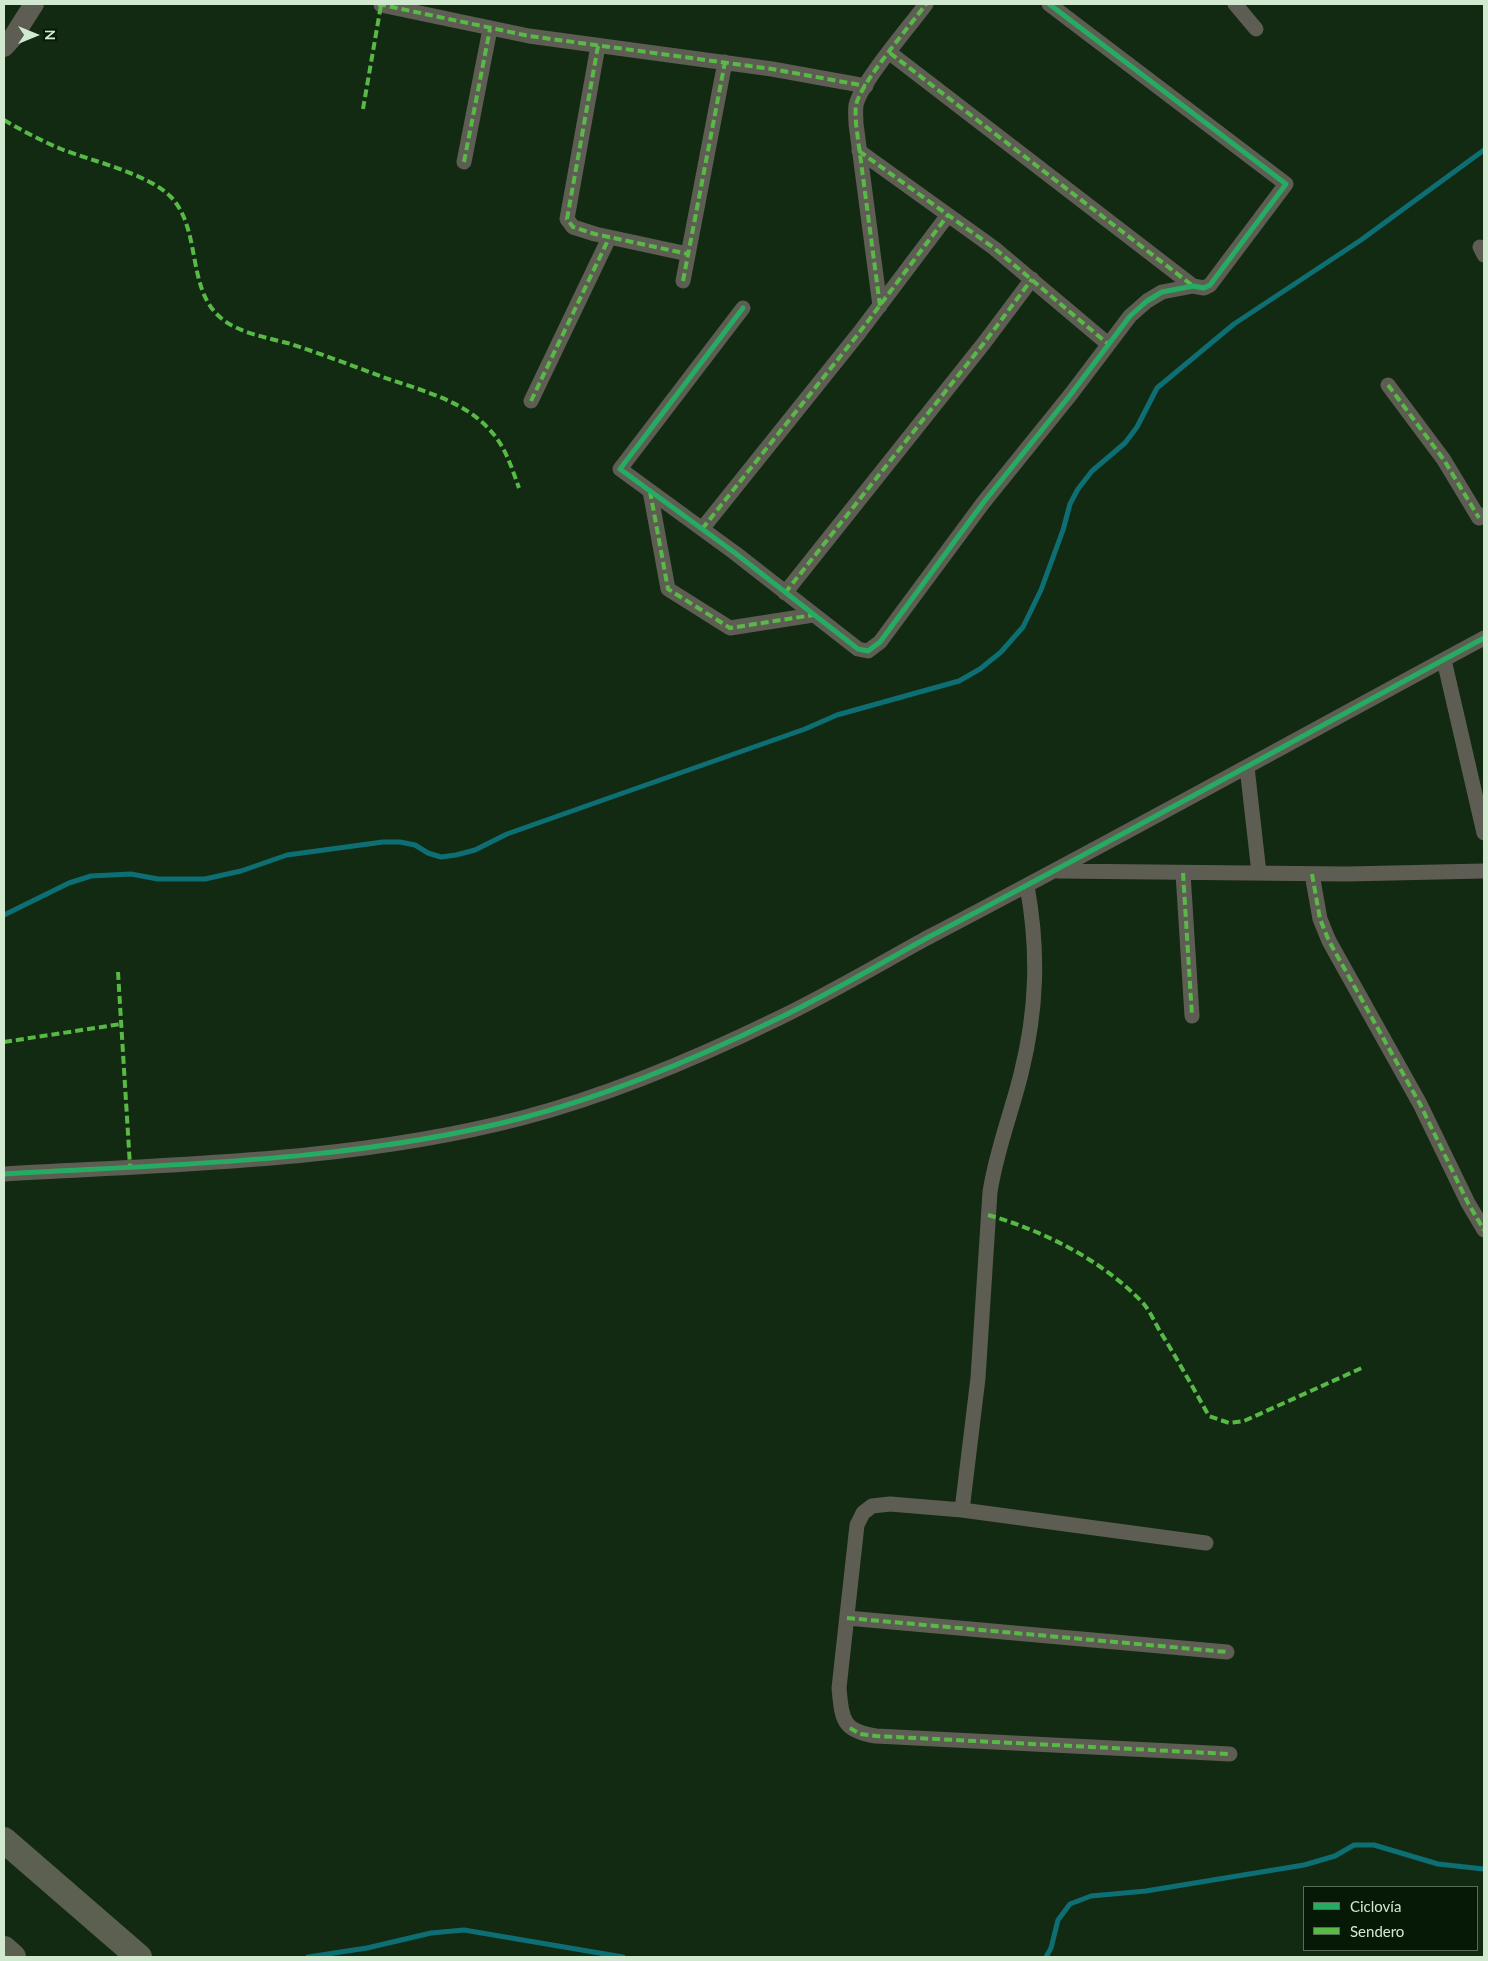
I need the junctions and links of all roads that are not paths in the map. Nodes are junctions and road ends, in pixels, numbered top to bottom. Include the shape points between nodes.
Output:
1 (34, 4) edge
2 (381, 4) edge
3 (926, 4) edge
4 (1049, 4) edge
5 (1235, 4) edge
6 (490, 29) junction
7 (1256, 29) dead end
8 (598, 46) junction
9 (4, 47) edge
10 (890, 53) junction
11 (725, 62) junction
12 (866, 86) junction
13 (859, 150) junction
14 (464, 162) dead end
15 (948, 215) junction
16 (609, 238) junction
17 (688, 254) junction
18 (1032, 279) junction
19 (683, 281) dead end
20 (1193, 286) junction
21 (880, 306) junction
22 (743, 308) dead end
23 (1108, 344) junction
24 (1388, 385) dead end
25 (531, 401) dead end
26 (650, 491) junction
27 (1484, 515) edge
28 (702, 529) junction
29 (785, 593) junction
30 (814, 615) junction
31 (1484, 638) edge
32 (1444, 660) junction
33 (1247, 767) junction
34 (1484, 833) edge
35 (1056, 871) junction
36 (1484, 871) edge
37 (1183, 873) junction
38 (1259, 873) junction
39 (1312, 874) junction
40 (1027, 886) junction
41 (1192, 1016) dead end
42 (4, 1174) edge
43 (1484, 1230) edge
44 (962, 1510) junction
45 (1206, 1543) dead end
46 (847, 1618) junction
47 (1227, 1652) dead end
48 (1230, 1754) dead end
49 (4, 1840) edge
50 (4, 1949) edge
51 (13, 1957) edge
52 (139, 1957) edge

1 - 9 street
2 - 6 street
3 - 10 street
4 - 20 street via 1286,184 1210,285 1204,288
5 - 7 street
6 - 8 street
6 - 14 street
8 - 11 street
8 - 16 street via 567,219 573,227
10 - 12 street
10 - 20 street
11 - 12 street
11 - 17 street
12 - 13 street via 856,106
13 - 15 street
13 - 21 street
15 - 18 street
15 - 21 street
16 - 17 street
16 - 25 street
17 - 19 street
18 - 23 street
18 - 29 street
20 - 23 street via 1162,292 1147,301 1130,316
21 - 28 street
22 - 26 street via 620,469
23 - 30 street via 872,650 864,652 858,649
24 - 27 street via 1444,460 1478,518
26 - 28 street
26 - 30 street via 668,588 730,628
28 - 29 street
29 - 30 street
31 - 32 street
32 - 33 street
32 - 34 street
33 - 35 street
33 - 38 street
35 - 37 street
35 - 40 street
36 - 39 street
37 - 38 street
37 - 41 street
38 - 39 street
39 - 43 street via 1320,919 1328,942 1420,1104
40 - 42 street via 780,1018 616,1089 526,1117 440,1136 313,1154
40 - 44 street via 1035,928 1035,988 1021,1073 992,1174 978,1378
44 - 45 street
44 - 46 street via 890,1504 872,1506 863,1513 857,1525
46 - 47 street
46 - 48 street via 839,1688 841,1706 850,1728 860,1734
49 - 52 highway
50 - 51 highway

